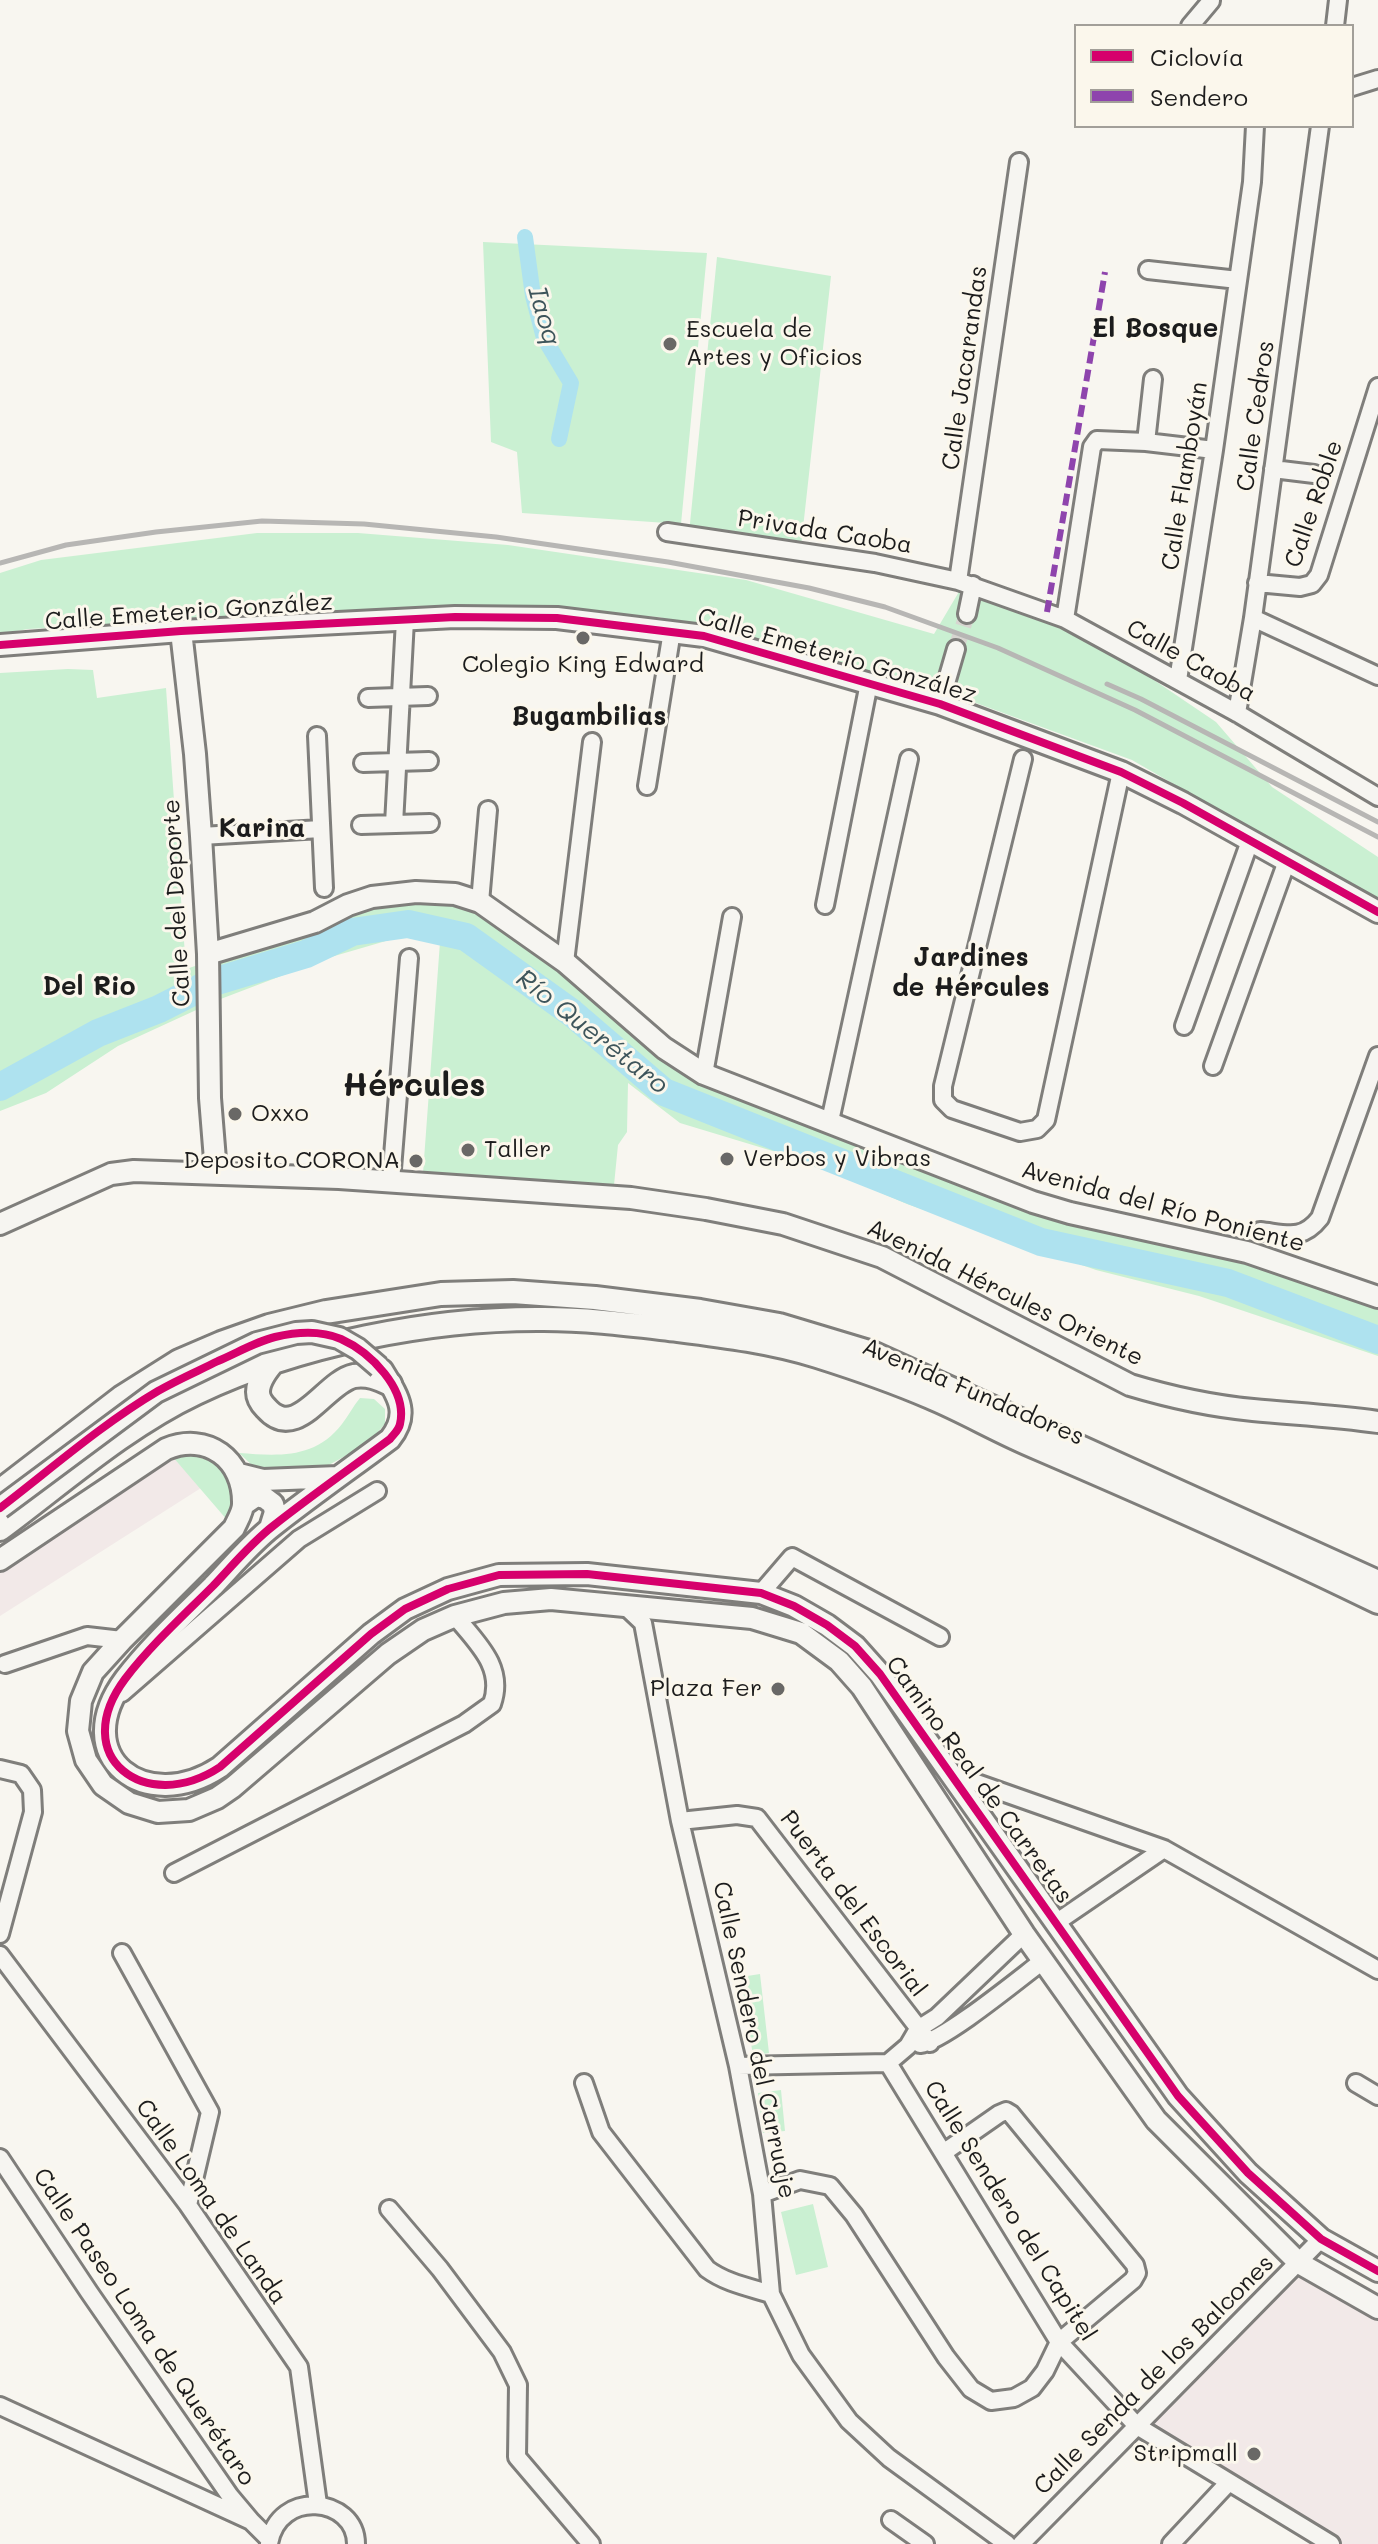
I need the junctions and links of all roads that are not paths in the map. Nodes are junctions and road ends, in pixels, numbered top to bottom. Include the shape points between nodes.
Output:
1 (1338, 0) edge
2 (1211, 1) edge
3 (1192, 24) edge
4 (1335, 24) edge
5 (1378, 79) edge
6 (1354, 86) edge
7 (1255, 128) edge
8 (1320, 128) edge
9 (1019, 162) dead end
10 (1148, 270) dead end
11 (1238, 280) junction
12 (1153, 379) dead end
13 (1378, 387) edge
14 (1146, 442) junction
15 (1214, 450) junction
16 (1273, 469) junction
17 (1314, 474) dead end
18 (667, 532) dead end
19 (966, 583) junction
20 (1257, 583) junction
21 (967, 614) tunnel mouth
22 (1253, 618) junction
23 (1065, 619) junction
24 (405, 620) junction
25 (181, 631) junction
26 (672, 631) junction
27 (0, 645) edge
28 (956, 649) tunnel mouth
29 (1378, 676) edge
30 (1178, 680) junction
31 (869, 683) junction
32 (428, 696) dead end
33 (400, 697) junction
34 (368, 698) dead end
35 (940, 704) junction
36 (1237, 713) junction
37 (317, 736) dead end
38 (592, 742) dead end
39 (909, 759) dead end
40 (1023, 759) dead end
41 (429, 761) dead end
42 (397, 762) junction
43 (363, 763) dead end
44 (1121, 772) junction
45 (647, 786) dead end
46 (1378, 797) edge
47 (488, 810) dead end
48 (430, 823) dead end
49 (394, 824) junction
50 (361, 825) dead end
51 (321, 829) junction
52 (201, 836) junction
53 (1250, 841) junction
54 (1287, 861) junction
55 (324, 888) dead end
56 (480, 902) junction
57 (825, 905) dead end
58 (1378, 912) edge
59 (732, 917) dead end
60 (409, 958) dead end
61 (208, 959) junction
62 (565, 962) junction
63 (1184, 1026) dead end
64 (1378, 1056) edge
65 (1213, 1066) dead end
66 (704, 1074) junction
67 (830, 1121) junction
68 (216, 1172) junction
69 (391, 1181) junction
70 (0, 1224) edge
71 (1260, 1231) dead end
72 (1378, 1297) edge
73 (275, 1360) junction
74 (385, 1375) junction
75 (1378, 1422) edge
76 (239, 1474) junction
77 (339, 1476) junction
78 (0, 1491) edge
79 (377, 1491) dead end
80 (243, 1505) junction
81 (0, 1508) edge
82 (270, 1528) junction
83 (0, 1529) edge
84 (0, 1560) edge
85 (587, 1574) junction
86 (646, 1581) junction
87 (1378, 1582) edge
88 (606, 1586) junction
89 (761, 1593) junction
90 (584, 1602) junction
91 (1378, 1602) edge
92 (624, 1605) junction
93 (649, 1609) junction
94 (455, 1616) junction
95 (940, 1637) dead end
96 (122, 1640) junction
97 (5, 1664) dead end
98 (109, 1704) junction
99 (0, 1769) edge
100 (951, 1774) junction
101 (680, 1821) junction
102 (1164, 1849) junction
103 (174, 1873) dead end
104 (1057, 1922) junction
105 (0, 1934) edge
106 (1024, 1934) junction
107 (122, 1953) dead end
108 (0, 1955) edge
109 (1044, 1960) junction
110 (1378, 1970) edge
111 (918, 2029) junction
112 (930, 2043) junction
113 (908, 2046) junction
114 (888, 2063) junction
115 (738, 2066) junction
116 (584, 2083) dead end
117 (1356, 2083) dead end
118 (1378, 2096) edge
119 (943, 2153) junction
120 (0, 2158) edge
121 (762, 2194) junction
122 (188, 2205) junction
123 (389, 2209) dead end
124 (1321, 2239) junction
125 (1299, 2263) junction
126 (1378, 2271) edge
127 (771, 2294) junction
128 (1378, 2308) edge
129 (1059, 2342) junction
130 (0, 2406) edge
131 (1137, 2426) junction
132 (1229, 2482) junction
133 (318, 2504) junction
134 (891, 2520) dead end
135 (251, 2521) junction
136 (269, 2542) edge
137 (999, 2542) edge
138 (356, 2544) edge
139 (591, 2544) edge
140 (925, 2544) edge
141 (1021, 2544) edge
142 (1171, 2544) edge
143 (1331, 2544) edge

1 - 4 street
2 - 3 street
5 - 6 street
7 - 11 street, Calle Flamboyán
8 - 16 street, Calle Cedros
9 - 19 street, Calle Jacarandas
10 - 11 street
11 - 15 street, Calle Flamboyán
12 - 14 street
13 - 20 street, Calle Roble via 1319,575 1300,587
14 - 15 street
14 - 23 street via 1105,439 1092,447
15 - 30 street, Calle Flamboyán
16 - 17 street
16 - 20 street, Calle Cedros
18 - 19 street, Privada Caoba via 875,563
19 - 21 street, Calle Jacarandas
19 - 23 street, Calle Caoba
20 - 22 street, Calle Cedros
22 - 29 street
22 - 36 street, Calle Cedros
23 - 30 street, Calle Caoba
24 - 25 street, Calle Emeterio González
24 - 26 street, Calle Emeterio González via 557,618
24 - 33 street
25 - 27 street, Calle Emeterio González
25 - 52 street, Calle del Deporte
26 - 31 street, Calle Emeterio González
26 - 45 street
28 - 35 street
30 - 36 street, Calle Caoba
31 - 35 street, Calle Emeterio González
31 - 57 street
32 - 33 street
33 - 34 street
33 - 42 street
35 - 44 street, Calle Emeterio González
36 - 46 street, Calle Caoba
37 - 51 street
38 - 62 street
39 - 67 street
40 - 44 street via 943,1086 943,1100 952,1109 1020,1132 1037,1129 1046,1120
41 - 42 street
42 - 43 street
42 - 49 street
44 - 53 street, Calle Emeterio González
47 - 56 street
48 - 49 street
49 - 50 street
51 - 52 street
51 - 55 street
52 - 61 street, Calle del Deporte
53 - 54 street, Calle Emeterio González
53 - 63 street
54 - 58 street, Calle Emeterio González
54 - 65 street
56 - 61 street, Avenida del Río Poniente via 455,894 416,892 372,897
56 - 62 street, Avenida del Río Poniente
59 - 66 street
60 - 69 street
61 - 68 street, Calle del Deporte
62 - 66 street, Avenida del Río Poniente via 664,1048
64 - 71 street via 1320,1218 1298,1235
66 - 67 street, Avenida del Río Poniente
67 - 72 street, Avenida del Río Poniente via 1033,1202 1247,1252
68 - 69 street, Avenida Hércules Oriente
68 - 70 street, Avenida Hércules Oriente via 111,1174
69 - 75 street, Avenida Hércules Oriente via 631,1198 783,1224 882,1257 1130,1385 1250,1410
73 - 74 main road via 258,1393 271,1414 285,1419 306,1412 352,1376
73 - 83 main road, Avenida Fundadores via 194,1394 137,1427
73 - 91 main road, Avenida Fundadores via 355,1340 481,1320 624,1324 758,1342 838,1363 932,1398
74 - 77 street via 400,1405 400,1427
74 - 81 street, bridge via 339,1338 312,1332 274,1337 156,1392
76 - 77 street via 263,1480
76 - 80 street
76 - 84 street via 224,1454 179,1443
77 - 82 street
78 - 87 main road, Avenida Fundadores via 122,1397 179,1361 221,1343 326,1312 441,1294 513,1292 700,1311 779,1325 872,1353
79 - 98 street via 299,1539
80 - 82 street via 256,1496 273,1504
80 - 96 street, Camino Real de Carretas via 234,1528
82 - 98 street via 142,1658
85 - 86 street, Camino Real de Carretas
85 - 88 street, Calle Sendero del Carruaje
85 - 98 street, Camino Real de Carretas via 499,1575 448,1589 405,1609 208,1775 158,1786 137,1781 116,1766 105,1728
86 - 89 street, Camino Real de Carretas
86 - 93 street via 631,1590 635,1602
88 - 90 street via 604,1596
88 - 92 street, Calle Sendero del Carruaje
89 - 95 street via 792,1557
89 - 100 street, Camino Real de Carretas via 794,1606 855,1646
90 - 92 street, Camino Real de Carretas
90 - 94 street, Camino Real de Carretas via 504,1603
92 - 93 street, Camino Real de Carretas
92 - 101 street, Calle Sendero del Carruaje via 643,1623
93 - 106 street, Camino Real de Carretas via 771,1623 801,1633 839,1661 862,1687
94 - 96 street, Camino Real de Carretas via 388,1654 233,1787 189,1810 158,1812 129,1803 103,1785 86,1760 78,1731 81,1701 93,1672
94 - 103 street via 491,1663 497,1683 492,1704 464,1724
96 - 97 street via 87,1636
99 - 105 street via 21,1774 32,1790 33,1812
100 - 102 street
100 - 104 street, Camino Real de Carretas
101 - 111 street, Puerta del Escorial via 757,1818
101 - 115 street, Calle Sendero del Carruaje
102 - 104 street
102 - 110 street
104 - 124 street, Camino Real de Carretas via 1178,2096 1248,2173
106 - 109 street, Camino Real de Carretas
106 - 111 street
107 - 122 street via 210,2112
108 - 122 street, Calle Loma de Landa
109 - 112 street
109 - 125 street, Camino Real de Carretas via 1156,2120
111 - 112 street, Puerta del Escorial
111 - 113 street
112 - 113 street
113 - 114 street
114 - 115 street
114 - 119 street, Calle Sendero del Capitel
115 - 121 street, Calle Sendero del Carruaje
116 - 127 street via 601,2132 707,2269
117 - 118 street
119 - 129 street, Calle Sendero del Capitel
119 - 129 street via 1006,2111 1135,2265 1133,2280
120 - 135 street, Calle Paseo Loma de Querétaro
121 - 127 street, Calle Sendero del Carruaje
121 - 129 street via 800,2180 830,2186 946,2357 971,2389 991,2401 1014,2398 1032,2388
122 - 133 street, Calle Loma de Landa via 299,2367
123 - 139 street via 502,2352 518,2385 517,2457
124 - 125 street, Calle Senda de los Balcones
124 - 126 street, Camino Real de Carretas
125 - 128 street, Camino Real de Carretas
125 - 131 street, Calle Senda de los Balcones
127 - 137 street, Calle Sendero del Carruaje via 801,2355 849,2421
129 - 131 street, Calle Sendero del Capitel
130 - 135 street
131 - 132 street, Calle Sendero del Capitel
131 - 141 street, Calle Senda de los Balcones
132 - 142 street
132 - 143 street, Calle Sendero del Capitel
133 - 136 street via 296,2507 278,2520
133 - 138 street via 342,2514
134 - 140 street
135 - 136 street

